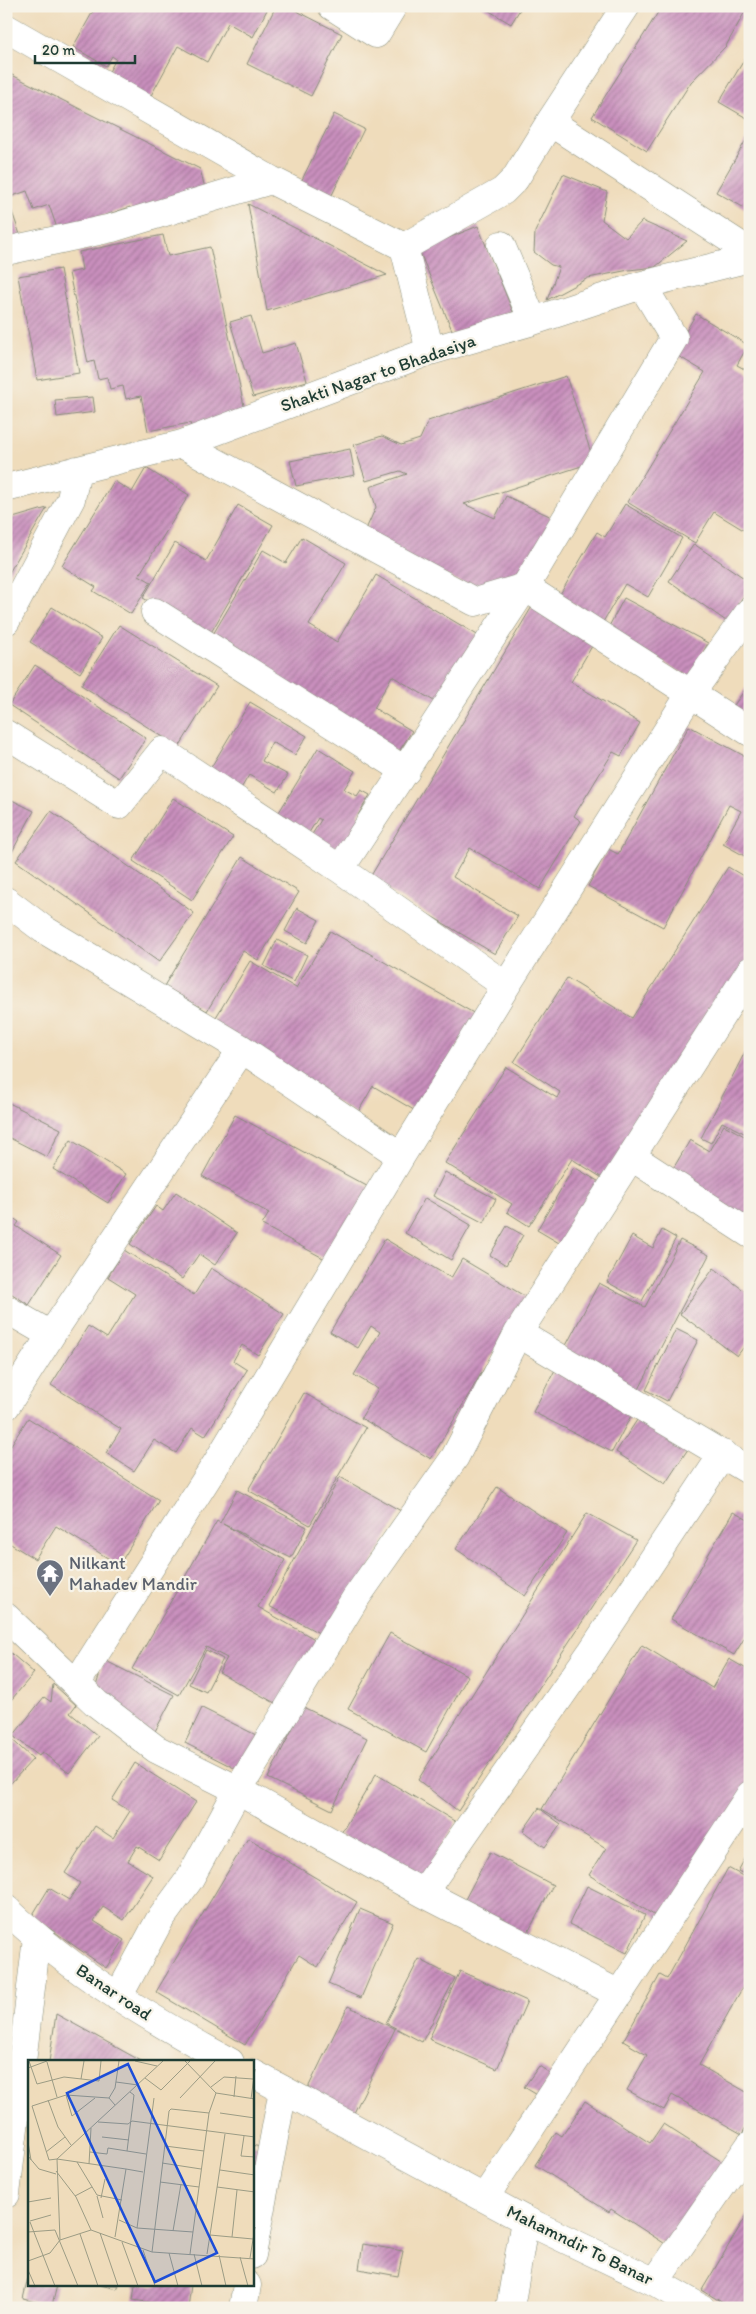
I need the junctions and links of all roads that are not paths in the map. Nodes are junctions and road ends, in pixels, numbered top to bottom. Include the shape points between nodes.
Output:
1 (332, 6) edge
2 (393, 6) edge
3 (626, 6) edge
4 (6, 28) edge
5 (550, 122) junction
6 (271, 180) junction
7 (501, 245) dead end
8 (404, 247) junction
9 (6, 251) edge
10 (750, 252) edge
11 (750, 258) edge
12 (642, 285) junction
13 (533, 321) junction
14 (430, 352) junction
15 (182, 444) junction
16 (76, 470) junction
17 (6, 488) edge
18 (525, 587) junction
19 (750, 610) edge
20 (155, 612) dead end
21 (6, 621) edge
22 (691, 693) junction
23 (750, 732) edge
24 (6, 734) edge
25 (406, 771) junction
26 (340, 869) junction
27 (6, 902) edge
28 (506, 986) junction
29 (745, 987) edge
30 (242, 1049) junction
31 (401, 1156) junction
32 (632, 1157) junction
33 (750, 1234) edge
34 (6, 1308) edge
35 (518, 1333) junction
36 (51, 1335) junction
37 (6, 1406) edge
38 (723, 1454) junction
39 (750, 1471) edge
40 (6, 1617) edge
41 (76, 1684) junction
42 (238, 1790) junction
43 (750, 1795) edge
44 (423, 1893) junction
45 (6, 1909) edge
46 (36, 1938) junction
47 (619, 1994) junction
48 (118, 1997) junction
49 (226, 2060) edge
50 (254, 2075) edge
51 (283, 2090) junction
52 (750, 2145) edge
53 (6, 2194) edge
54 (485, 2197) junction
55 (525, 2220) junction
56 (254, 2244) edge
57 (655, 2282) junction
58 (247, 2286) edge
59 (243, 2308) edge
60 (510, 2308) edge
61 (701, 2308) edge

1 - 2 street via 376,34
3 - 5 street
4 - 6 street
5 - 8 street via 515,179 503,191
5 - 10 street
6 - 8 street
6 - 9 street via 112,228
7 - 13 street
8 - 14 street
11 - 12 street, Shakti Nagar to Bhadasiya
12 - 13 street, Shakti Nagar to Bhadasiya
12 - 18 street via 674,338
13 - 14 street, Shakti Nagar to Bhadasiya
14 - 15 street, Shakti Nagar to Bhadasiya
15 - 16 street, Shakti Nagar to Bhadasiya
15 - 18 street via 475,602
16 - 17 street, Shakti Nagar to Bhadasiya
16 - 21 street via 71,499
18 - 22 street
18 - 25 street
19 - 22 street
20 - 25 street
22 - 23 street
22 - 28 street
24 - 26 street via 119,805 162,751
25 - 26 street
26 - 28 street
27 - 30 street via 43,928
28 - 31 street
29 - 32 street
30 - 31 street
30 - 36 street
31 - 41 street via 218,1462
32 - 33 street
32 - 35 street
34 - 36 street
35 - 38 street
35 - 42 street via 454,1456 355,1599
36 - 37 street
38 - 39 street
38 - 44 street via 592,1651
40 - 41 street
41 - 42 street via 156,1749
42 - 44 street
42 - 48 street via 189,1880 159,1922
43 - 47 street
44 - 47 street
45 - 46 street, Banar road
46 - 48 street, Banar road
46 - 53 street
47 - 54 street
48 - 49 street, Banar road
50 - 51 street
51 - 54 street
51 - 56 street
52 - 57 street
54 - 55 street, Mahamndir To Banar
55 - 57 street, Mahamndir To Banar
55 - 60 street
57 - 61 street, Mahamndir To Banar
58 - 59 street

